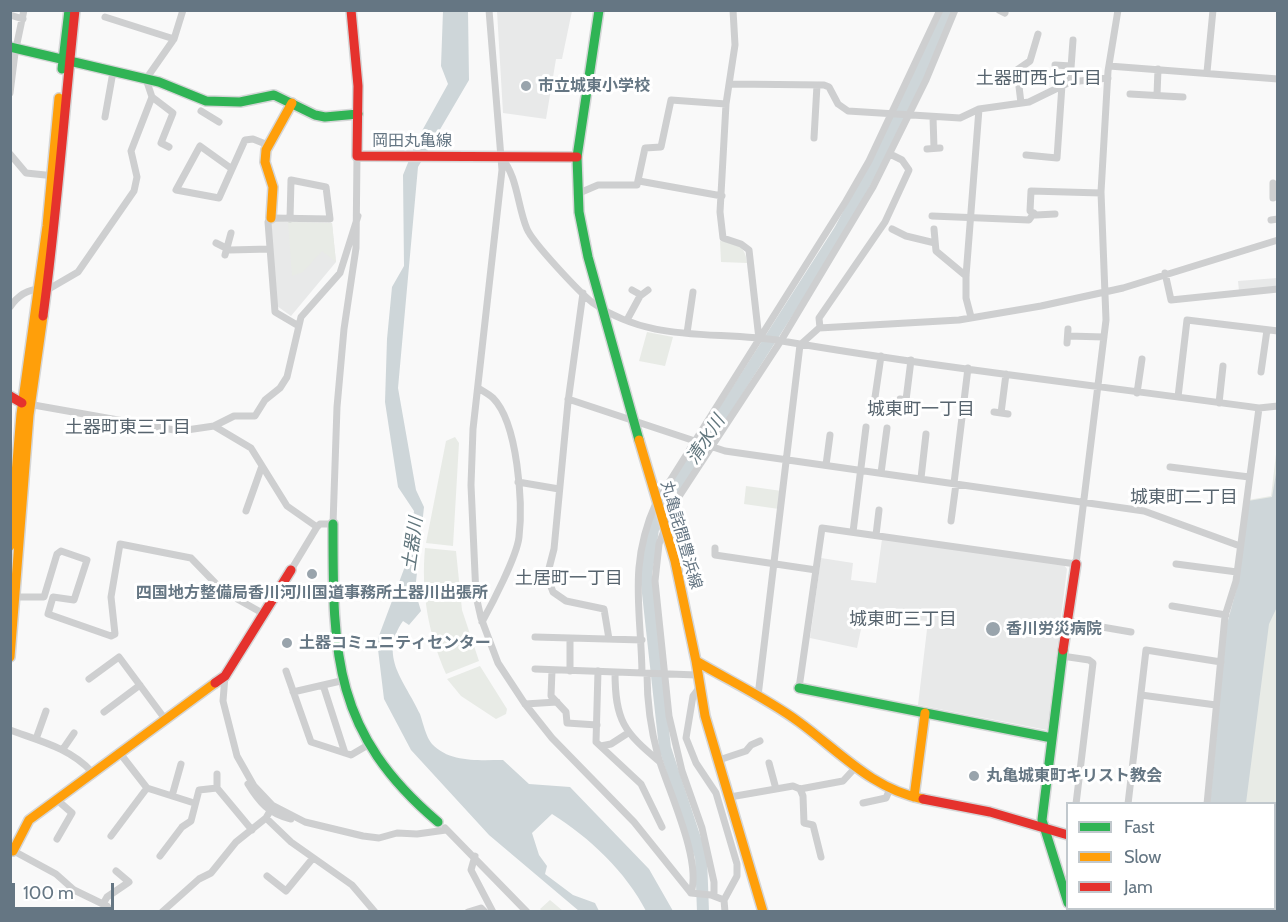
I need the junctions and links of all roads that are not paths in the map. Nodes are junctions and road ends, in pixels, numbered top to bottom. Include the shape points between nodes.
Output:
1 (69, 10) edge
2 (75, 10) edge
3 (183, 10) edge
4 (351, 10) edge
5 (489, 10) edge
6 (599, 10) edge
7 (733, 10) edge
8 (940, 10) edge
9 (955, 10) edge
10 (1118, 10) edge
11 (1212, 10) edge
12 (10, 15) edge
13 (24, 15) edge
14 (105, 17) dead end
15 (1038, 34) dead end
16 (174, 39) junction
17 (1073, 40) dead end
18 (13, 48) edge
19 (66, 62) junction
20 (1055, 65) dead end
21 (1071, 66) junction
22 (1109, 66) junction
23 (1158, 69) junction
24 (113, 72) junction
25 (1208, 72) junction
26 (1108, 78) junction
27 (146, 79) junction
28 (1278, 79) edge
29 (1070, 82) junction
30 (731, 84) junction
31 (817, 85) junction
32 (1062, 85) junction
33 (10, 93) edge
34 (1130, 94) dead end
35 (1157, 95) junction
36 (152, 97) junction
37 (1183, 97) dead end
38 (207, 100) junction
39 (292, 103) junction
40 (1021, 103) junction
41 (726, 104) junction
42 (979, 109) junction
43 (358, 114) junction
44 (891, 115) junction
45 (909, 116) junction
46 (105, 117) dead end
47 (933, 117) junction
48 (219, 122) dead end
49 (813, 138) dead end
50 (268, 145) junction
51 (169, 147) dead end
52 (933, 148) dead end
53 (10, 154) edge
54 (890, 154) junction
55 (1026, 155) dead end
56 (360, 156) junction
57 (496, 157) junction
58 (577, 157) junction
59 (232, 169) junction
60 (53, 176) junction
61 (639, 181) junction
62 (1273, 183) dead end
63 (1101, 193) junction
64 (577, 194) junction
65 (722, 196) junction
66 (1264, 198) dead end
67 (1275, 198) edge
68 (1034, 213) junction
69 (1055, 214) dead end
70 (358, 216) junction
71 (932, 216) dead end
72 (972, 217) junction
73 (272, 218) junction
74 (290, 219) junction
75 (892, 229) dead end
76 (934, 229) dead end
77 (231, 233) dead end
78 (1278, 240) edge
79 (216, 243) dead end
80 (935, 243) junction
81 (269, 249) junction
82 (226, 252) junction
83 (1165, 273) junction
84 (966, 276) junction
85 (43, 289) junction
86 (632, 290) dead end
87 (648, 290) dead end
88 (1278, 290) edge
89 (693, 292) dead end
90 (1104, 292) junction
91 (583, 293) junction
92 (641, 295) junction
93 (10, 307) edge
94 (602, 308) junction
95 (971, 317) junction
96 (627, 320) junction
97 (297, 325) junction
98 (820, 328) junction
99 (1267, 330) junction
100 (1278, 331) edge
101 (687, 333) junction
102 (1068, 336) dead end
103 (1104, 337) junction
104 (759, 339) junction
105 (780, 341) junction
106 (800, 345) junction
107 (881, 356) junction
108 (1142, 359) dead end
109 (911, 360) junction
110 (1223, 366) dead end
111 (968, 368) junction
112 (1262, 372) dead end
113 (1006, 374) junction
114 (478, 388) junction
115 (1098, 388) junction
116 (1137, 393) junction
117 (10, 396) edge
118 (1178, 397) junction
119 (568, 399) junction
120 (900, 399) dead end
121 (1219, 402) junction
122 (27, 404) junction
123 (1278, 406) edge
124 (1259, 408) junction
125 (873, 411) dead end
126 (1001, 413) dead end
127 (633, 420) junction
128 (214, 426) junction
129 (866, 427) dead end
130 (887, 428) dead end
131 (926, 434) dead end
132 (830, 435) dead end
133 (695, 442) junction
134 (711, 447) junction
135 (788, 460) junction
136 (826, 465) junction
137 (262, 466) junction
138 (1170, 467) dead end
139 (860, 470) junction
140 (881, 473) junction
141 (1249, 477) junction
142 (921, 478) junction
143 (518, 482) junction
144 (955, 483) junction
145 (559, 489) junction
146 (1084, 502) junction
147 (656, 504) junction
148 (246, 510) dead end
149 (879, 510) dead end
150 (951, 521) dead end
151 (333, 524) junction
152 (665, 526) junction
153 (316, 527) junction
154 (853, 532) junction
155 (876, 535) junction
156 (10, 546) edge
157 (1240, 546) junction
158 (715, 548) dead end
159 (775, 564) junction
160 (1076, 564) junction
161 (1176, 564) dead end
162 (291, 570) joint
163 (816, 570) junction
164 (1237, 572) junction
165 (13, 597) edge
166 (44, 597) junction
167 (53, 597) junction
168 (1172, 606) dead end
169 (264, 614) junction
170 (1226, 615) junction
171 (1067, 621) junction
172 (482, 622) junction
173 (1131, 632) dead end
174 (535, 637) dead end
175 (570, 638) junction
176 (609, 639) junction
177 (642, 640) junction
178 (11, 649) edge
179 (1062, 656) junction
180 (10, 657) edge
181 (696, 661) junction
182 (1221, 662) junction
183 (535, 669) dead end
184 (552, 670) junction
185 (570, 670) junction
186 (286, 671) dead end
187 (598, 672) junction
188 (615, 672) junction
189 (644, 673) junction
190 (663, 674) junction
191 (697, 675) junction
192 (225, 676) junction
193 (89, 679) dead end
194 (345, 680) junction
195 (323, 685) junction
196 (140, 686) junction
197 (699, 688) junction
198 (799, 688) joint
199 (293, 692) junction
200 (1141, 695) junction
201 (758, 696) junction
202 (557, 702) junction
203 (525, 704) junction
204 (1216, 705) junction
205 (46, 711) dead end
206 (104, 712) dead end
207 (925, 713) junction
208 (165, 719) junction
209 (597, 725) junction
210 (10, 730) edge
211 (74, 733) dead end
212 (628, 733) junction
213 (1052, 738) junction
214 (36, 739) junction
215 (760, 741) dead end
216 (368, 745) junction
217 (601, 746) junction
218 (63, 750) junction
219 (119, 752) junction
220 (345, 753) junction
221 (719, 760) junction
222 (660, 762) junction
223 (768, 763) dead end
224 (181, 764) dead end
225 (855, 768) junction
226 (92, 772) junction
227 (246, 773) junction
228 (217, 774) dead end
229 (147, 788) junction
230 (217, 788) junction
231 (776, 789) junction
232 (800, 789) junction
233 (890, 789) junction
234 (172, 796) junction
235 (730, 797) junction
236 (914, 797) junction
237 (56, 799) junction
238 (192, 802) dead end
239 (1076, 802) edge
240 (1128, 802) edge
241 (1207, 802) edge
242 (863, 803) dead end
243 (735, 813) junction
244 (268, 815) junction
245 (305, 822) junction
246 (438, 822) joint
247 (727, 826) junction
248 (662, 827) dead end
249 (1045, 828) junction
250 (252, 830) junction
251 (446, 830) junction
252 (1065, 834) edge
253 (111, 836) dead end
254 (57, 839) dead end
255 (12, 850) edge
256 (160, 856) dead end
257 (475, 856) junction
258 (821, 857) dead end
259 (313, 858) junction
260 (116, 871) dead end
261 (267, 876) dead end
262 (693, 894) junction
263 (713, 896) junction
264 (1066, 896) edge
265 (724, 900) junction
266 (103, 904) junction
267 (165, 911) edge
268 (111, 912) edge
269 (375, 912) edge
270 (468, 912) edge
271 (485, 912) edge
272 (493, 912) edge
273 (527, 912) edge
274 (725, 912) edge
275 (764, 912) edge

1 - 19 street
2 - 19 street
3 - 16 street
4 - 43 street, 岡田丸亀線
5 - 57 street
6 - 58 street, 丸亀詫間豊浜線
7 - 30 street
8 - 44 street
9 - 45 street
10 - 22 street
11 - 25 street
12 - 13 street
13 - 18 street
14 - 16 street
15 - 40 street via 1030,61 1017,70
16 - 27 street
17 - 21 street
18 - 19 street
18 - 33 street
19 - 24 street
19 - 60 street
20 - 21 street
21 - 29 street
22 - 23 street
22 - 26 street
23 - 25 street
23 - 35 street
24 - 27 street
24 - 46 street
25 - 28 street
26 - 29 street
26 - 63 street
27 - 36 street
27 - 38 street
29 - 32 street
30 - 31 street
30 - 41 street
31 - 44 street via 829,87 838,104 848,111
31 - 49 street via 818,122
32 - 40 street
32 - 55 street via 1057,158
34 - 35 street
35 - 37 street
36 - 51 street via 173,113 161,143
36 - 85 street via 131,151 137,177 130,199 78,272
38 - 39 street via 251,102 274,95
38 - 48 street via 200,113
39 - 43 street via 325,117
39 - 50 street
40 - 42 street
41 - 61 street via 672,100 660,147 645,148
41 - 65 street
42 - 47 street via 960,118
42 - 72 street
43 - 56 street, 岡田丸亀線
44 - 45 street
44 - 104 street via 844,205
45 - 47 street
45 - 54 street
47 - 52 street
50 - 59 street via 245,140
50 - 73 street via 265,162 273,187
53 - 60 street via 26,173
54 - 98 street via 902,159 909,170 885,222 819,318
54 - 105 street via 860,212
56 - 57 street, 岡田丸亀線
56 - 70 street
57 - 58 street, 岡田丸亀線
57 - 91 street via 511,169 520,209 532,238
57 - 114 street via 502,170
58 - 64 street, 丸亀詫間豊浜線
59 - 59 street via 219,198 176,190 200,146
60 - 85 street
61 - 64 street via 637,185 598,185
61 - 65 street
62 - 67 street
63 - 68 street via 1031,191 1030,211
63 - 90 street
64 - 94 street, 丸亀詫間豊浜線 via 580,227
65 - 104 street via 723,238 748,250
66 - 67 street
68 - 69 street
68 - 72 street via 1029,220
70 - 97 street via 340,273
70 - 151 street via 337,407
71 - 72 street
72 - 84 street
73 - 74 street
73 - 81 street via 267,231
74 - 74 street via 330,219 326,187 291,180
75 - 80 street
76 - 80 street
77 - 82 street
78 - 83 street
79 - 82 street
80 - 84 street via 935,254
81 - 82 street
81 - 97 street via 275,312
83 - 88 street via 1171,300
83 - 90 street
84 - 95 street
85 - 93 street via 17,297
85 - 122 street
86 - 92 street
87 - 92 street
89 - 101 street
90 - 95 street
90 - 103 street
91 - 94 street
91 - 119 street
92 - 96 street
94 - 96 street
94 - 127 street, 丸亀詫間豊浜線
95 - 98 street
96 - 101 street via 651,330
97 - 128 street via 290,368 280,388 265,400 255,416 234,416
98 - 106 street
99 - 100 street
99 - 112 street
99 - 118 street via 1187,320
101 - 104 street
102 - 103 street
103 - 115 street
104 - 105 street
104 - 133 street
105 - 106 street
105 - 134 street
106 - 107 street
106 - 135 street
107 - 109 street
107 - 125 street
108 - 116 street
109 - 111 street
109 - 120 street via 906,400
110 - 121 street
111 - 113 street
111 - 144 street
113 - 115 street
113 - 126 street
114 - 143 street via 494,399 508,427
114 - 172 street via 471,485 476,596
115 - 116 street
115 - 146 street
116 - 118 street
117 - 122 street
118 - 121 street
119 - 127 street
119 - 145 street
121 - 124 street
122 - 128 street via 180,431
122 - 156 street
122 - 165 street
123 - 124 street
124 - 141 street
127 - 133 street
127 - 147 street, 丸亀詫間豊浜線
128 - 137 street via 251,448
129 - 139 street via 861,440
130 - 140 street
131 - 142 street
132 - 136 street
133 - 134 street
133 - 147 street
134 - 135 street
134 - 152 street via 674,504
135 - 136 street
135 - 159 street
136 - 139 street
137 - 148 street
137 - 153 street via 287,506
138 - 141 street
139 - 140 street
139 - 154 street
140 - 142 street
141 - 157 street
142 - 144 street
143 - 145 street
143 - 172 street via 519,539
144 - 146 street
144 - 150 street
145 - 176 street via 549,583 553,592 566,601 604,609
146 - 157 street via 1144,511
146 - 160 street
147 - 152 street, 丸亀詫間豊浜線
147 - 177 street via 639,554 636,592
149 - 155 street
151 - 153 street
151 - 194 street via 333,592
152 - 181 street, 丸亀詫間豊浜線 via 693,634
152 - 190 street via 656,559
153 - 162 street
154 - 155 street
154 - 163 street via 822,528
155 - 160 street
157 - 164 street
158 - 159 street via 715,555
159 - 163 street
159 - 201 street
160 - 171 street
161 - 164 street
162 - 169 street
163 - 198 street
164 - 170 street
165 - 166 street
165 - 178 street
166 - 167 street
166 - 167 street via 57,554 62,550 87,560 74,600
167 - 169 street via 48,614 111,636 115,634 111,597 120,544 191,558 224,591
168 - 170 street
169 - 192 street
170 - 182 street
171 - 173 street
171 - 179 street
172 - 203 street via 498,663
174 - 175 street
175 - 176 street
175 - 185 street
176 - 177 street
177 - 189 street
178 - 180 street
179 - 213 street
179 - 239 street via 1093,663
181 - 191 street, 丸亀詫間豊浜線
181 - 201 street
182 - 200 street via 1146,650
182 - 204 street
183 - 184 street
184 - 185 street
184 - 202 street via 551,696
185 - 187 street
186 - 199 street
187 - 188 street
187 - 209 street
188 - 189 street
188 - 212 street via 618,710
189 - 190 street
189 - 222 street
190 - 191 street
190 - 263 street via 674,746 702,828 714,882
191 - 197 street, 丸亀詫間豊浜線
192 - 208 street
192 - 227 street via 226,716
193 - 196 street via 119,657
194 - 195 street
194 - 216 street via 355,720
195 - 199 street
195 - 220 street
196 - 206 street
196 - 208 street
197 - 221 street, 丸亀詫間豊浜線
197 - 247 street via 693,696 686,738 696,763 716,793
198 - 207 street
199 - 220 street via 310,742
200 - 204 street
200 - 240 street
201 - 225 street
202 - 203 street
202 - 209 street via 566,712 567,723
203 - 262 street via 552,738 634,822
204 - 241 street
205 - 214 street
207 - 213 street
207 - 236 street
208 - 219 street
209 - 217 street via 596,742
210 - 214 street
211 - 218 street
212 - 217 street
212 - 222 street
213 - 249 street via 1043,812
214 - 218 street
215 - 221 street via 751,745 747,754
216 - 220 street via 351,755
216 - 246 street via 396,783
217 - 248 street via 641,784
218 - 226 street via 79,758
219 - 226 street
219 - 229 street
221 - 235 street, 丸亀詫間豊浜線
222 - 262 street via 692,862
223 - 231 street
224 - 234 street
225 - 232 street via 843,781
225 - 233 street
226 - 237 street
227 - 244 street via 248,784
227 - 245 street via 272,805
228 - 230 street
229 - 234 street
229 - 253 street
230 - 250 street
230 - 256 street via 199,790 191,821
231 - 232 street
231 - 235 street
232 - 258 street via 804,823 813,825
233 - 236 street
233 - 242 street via 885,798
234 - 238 street
235 - 243 street, 丸亀詫間豊浜線
236 - 249 street
237 - 254 street via 72,813
237 - 255 street via 29,820
243 - 247 street
243 - 275 street, 丸亀詫間豊浜線
244 - 245 street
244 - 250 street
244 - 259 street
245 - 251 street via 379,838
246 - 251 street
247 - 265 street via 737,876
249 - 252 street
249 - 264 street
250 - 267 street via 236,842 211,873 199,879
251 - 257 street
255 - 266 street
257 - 272 street via 471,870
257 - 273 street
259 - 261 street via 286,891
259 - 269 street via 352,885
260 - 266 street via 129,882
262 - 263 street
263 - 265 street
265 - 274 street
266 - 268 street
270 - 271 street via 482,908

